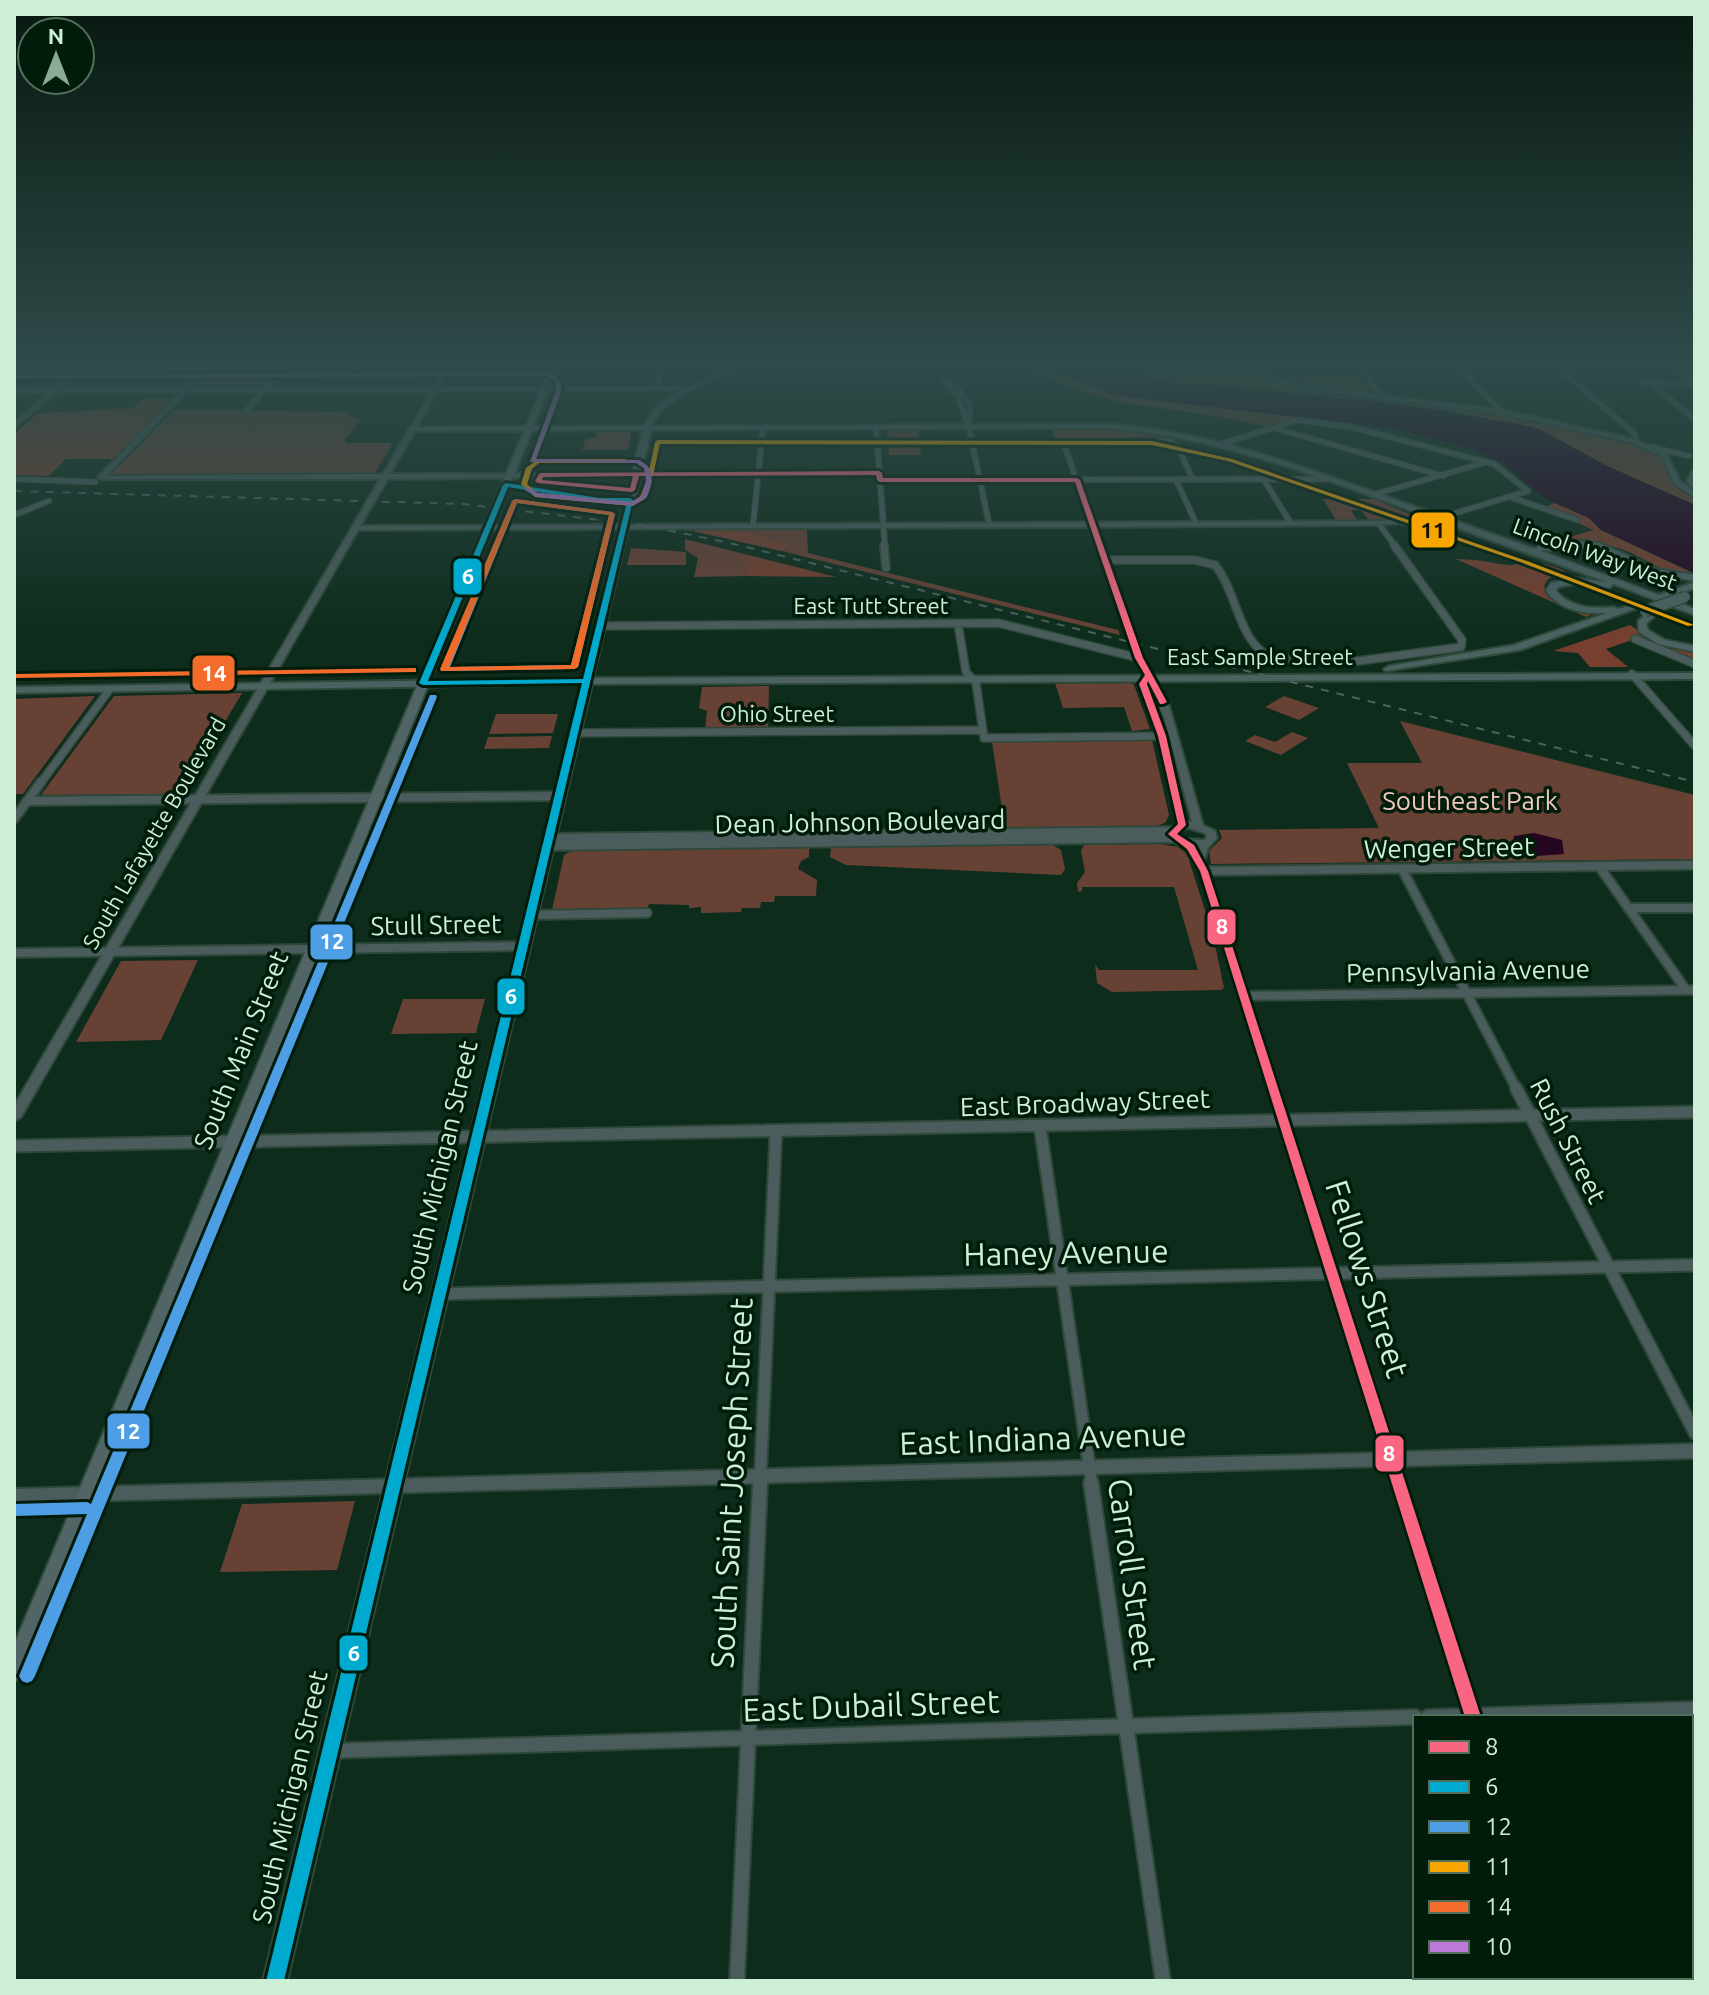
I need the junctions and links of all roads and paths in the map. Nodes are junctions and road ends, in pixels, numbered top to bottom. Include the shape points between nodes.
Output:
1 (121, 456) edge
2 (396, 456) edge
3 (518, 456) edge
4 (640, 456) edge
5 (760, 456) edge
6 (878, 456) edge
7 (975, 456) edge
8 (1068, 456) edge
9 (1181, 456) edge
10 (1262, 456) edge
11 (1373, 456) edge
12 (1467, 456) edge
13 (1665, 456) edge
14 (1487, 462) junction
15 (1695, 473) edge
16 (758, 474) junction
17 (511, 475) junction
18 (636, 475) junction
19 (384, 476) junction
20 (1443, 476) junction
21 (880, 477) junction
22 (14, 479) edge
23 (1328, 479) junction
24 (98, 480) junction
25 (1077, 480) junction
26 (1176, 480) junction
27 (1193, 480) junction
28 (1264, 480) junction
29 (980, 481) junction
30 (86, 486) dead end
31 (1695, 487) edge
32 (1372, 495) junction
33 (1695, 495) edge
34 (1510, 497) junction
35 (49, 501) dead end
36 (1416, 510) junction
37 (14, 515) edge
38 (1439, 518) junction
39 (1577, 520) dead end
40 (1417, 521) junction
41 (1290, 522) junction
42 (1405, 522) junction
43 (1091, 523) junction
44 (1196, 523) junction
45 (1378, 523) junction
46 (989, 524) junction
47 (753, 525) junction
48 (883, 525) junction
49 (623, 526) junction
50 (1460, 526) junction
51 (489, 527) junction
52 (354, 528) junction
53 (1497, 539) junction
54 (1530, 549) junction
55 (1104, 560) junction
56 (1579, 567) junction
57 (886, 568) dead end
58 (1621, 587) junction
59 (1692, 588) edge
60 (1666, 596) junction
61 (1641, 610) junction
62 (1695, 614) edge
63 (958, 624) junction
64 (599, 626) junction
65 (1635, 639) dead end
66 (1695, 649) edge
67 (1139, 658) junction
68 (1695, 664) edge
69 (1632, 674) junction
70 (1161, 676) junction
71 (1695, 676) edge
72 (1146, 677) junction
73 (1345, 677) junction
74 (971, 678) junction
75 (585, 681) junction
76 (423, 683) junction
77 (261, 688) junction
78 (110, 689) junction
79 (14, 690) edge
80 (572, 733) junction
81 (983, 734) junction
82 (1162, 736) junction
83 (1174, 736) junction
84 (1695, 746) edge
85 (558, 796) junction
86 (376, 797) junction
87 (197, 799) junction
88 (28, 801) junction
89 (14, 819) edge
90 (1198, 825) junction
91 (1179, 834) junction
92 (547, 842) junction
93 (1205, 843) junction
94 (1695, 865) edge
95 (1202, 866) junction
96 (1599, 866) junction
97 (1402, 869) junction
98 (1629, 908) junction
99 (1695, 908) edge
100 (647, 913) dead end
101 (530, 915) junction
102 (522, 946) junction
103 (313, 949) junction
104 (108, 952) junction
105 (14, 953) edge
106 (1691, 990) edge
107 (1466, 993) junction
108 (1242, 996) junction
109 (1695, 1112) edge
110 (1530, 1116) junction
111 (14, 1117) edge
112 (1283, 1120) junction
113 (1040, 1126) junction
114 (776, 1132) junction
115 (476, 1138) junction
116 (233, 1142) junction
117 (14, 1146) edge
118 (1695, 1265) edge
119 (1609, 1267) junction
120 (1332, 1274) junction
121 (1062, 1280) junction
122 (769, 1286) junction
123 (439, 1294) junction
124 (1695, 1433) edge
125 (1695, 1451) edge
126 (1392, 1459) junction
127 (1089, 1468) junction
128 (760, 1475) junction
129 (393, 1486) junction
130 (87, 1494) junction
131 (14, 1496) edge
132 (14, 1671) edge
133 (1695, 1709) edge
134 (1473, 1715) edge
135 (1505, 1715) edge
136 (1413, 1717) edge
137 (1126, 1726) junction
138 (748, 1738) junction
139 (329, 1751) junction
140 (275, 1981) edge
141 (737, 1981) edge
142 (1163, 1981) edge

1 - 24 street
2 - 19 street, South Lafayette Boulevard
3 - 17 main road, South Main Street
4 - 18 main road, South Michigan Street
5 - 16 street
6 - 21 street
7 - 29 street
8 - 25 street, Fellows Street
9 - 27 street, Fellows Street
10 - 23 main road
11 - 20 street
12 - 14 street
13 - 33 street via 1677,482
14 - 20 street
14 - 34 street via 1528,491
15 - 31 main road
16 - 18 street
16 - 21 street
16 - 47 street
17 - 18 street
17 - 19 street
17 - 51 main road, South Main Street
18 - 49 main road, South Michigan Street
19 - 24 street
19 - 52 street, South Lafayette Boulevard
20 - 32 street
21 - 29 street
21 - 48 street
22 - 24 street
23 - 28 street
23 - 32 main road
24 - 30 street
25 - 26 street
25 - 29 street
25 - 43 street, Fellows Street
26 - 27 street
26 - 44 street
27 - 28 street
28 - 41 street
29 - 46 street
32 - 36 main road
34 - 38 street
34 - 39 street
35 - 37 street
36 - 38 main road
36 - 40 main road via 1422,517
38 - 40 street
38 - 50 main road
40 - 42 street
41 - 44 street
41 - 45 street
42 - 45 street
42 - 50 main road
43 - 44 street
43 - 46 street
43 - 55 street, Fellows Street
45 - 55 street via 1463,645 1393,658 1267,657 1258,650 1215,565 1194,560
46 - 48 street
47 - 48 street
47 - 49 street
48 - 57 street
49 - 51 street
49 - 64 main road, South Michigan Street
50 - 53 main road
51 - 52 street
51 - 76 main road, South Main Street
52 - 77 street, South Lafayette Boulevard
53 - 54 main road, Lincoln Way West
53 - 58 main road, Lincoln Way West
54 - 56 main road, Lincoln Way West
54 - 59 main road via 1600,546
55 - 67 street, Fellows Street
56 - 60 main road via 1564,556 1565,550 1600,549 1666,583
56 - 62 main road, Lincoln Way West
58 - 61 main road via 1575,581 1559,583 1551,591 1578,608
58 - 62 main road, Lincoln Way West
59 - 60 main road, bridge
59 - 60 main road
60 - 61 main road, bridge
60 - 61 main road
61 - 66 main road via 1646,634
61 - 70 main road via 1538,642 1447,662 1350,672
61 - 73 main road via 1548,647 1485,663
63 - 64 street, East Tutt Street
63 - 67 street, East Tutt Street via 1005,624
63 - 74 street
64 - 75 main road, South Michigan Street
65 - 68 street
67 - 72 street, Fellows Street
69 - 71 main road, East Sample Street
69 - 73 main road, East Sample Street
69 - 84 street
70 - 72 main road, East Sample Street
70 - 73 main road, East Sample Street
72 - 74 main road, East Sample Street
72 - 82 street, Fellows Street via 1143,684
72 - 83 street, Fellows Street via 1155,684
74 - 75 main road, East Sample Street
74 - 81 street
75 - 76 main road, East Sample Street
75 - 80 main road, South Michigan Street
76 - 77 main road, East Sample Street
76 - 86 main road, South Main Street
77 - 78 main road, East Sample Street
77 - 87 street, South Lafayette Boulevard
78 - 79 main road, East Sample Street
78 - 88 street
80 - 81 street, Ohio Street
80 - 85 main road, South Michigan Street
81 - 82 street, Ohio Street
82 - 83 street, Ohio Street
82 - 91 street, Fellows Street
83 - 90 street, Fellows Street
85 - 86 street
85 - 92 main road, South Michigan Street
86 - 87 street
86 - 103 main road, South Main Street
87 - 88 street
87 - 104 street, South Lafayette Boulevard
88 - 89 street
90 - 91 street
90 - 93 street, Fellows Street via 1212,834
91 - 92 street, Dean Johnson Boulevard
91 - 93 street
91 - 95 street, Fellows Street
92 - 101 main road, South Michigan Street
93 - 95 street
94 - 96 street, Wenger Street
95 - 97 street, Wenger Street
95 - 108 street, Fellows Street
96 - 97 street, Wenger Street
96 - 98 street
97 - 107 street, Rush Street
98 - 99 street
98 - 106 street
100 - 101 street
101 - 102 main road, South Michigan Street
102 - 103 street, Stull Street
102 - 115 main road, South Michigan Street
103 - 104 street, Stull Street
103 - 116 main road, South Main Street
104 - 105 street, Stull Street
104 - 111 street, South Lafayette Boulevard
106 - 107 street, Pennsylvania Avenue
107 - 108 street, Pennsylvania Avenue
107 - 110 street, Rush Street
108 - 112 street, Fellows Street
109 - 110 street, East Broadway Street
110 - 112 street, East Broadway Street
110 - 119 street, Rush Street
112 - 113 street, East Broadway Street
112 - 120 street, Fellows Street
113 - 114 street, East Broadway Street
113 - 121 street, Carroll Street
114 - 115 street, East Broadway Street
114 - 122 street, South Saint Joseph Street
115 - 116 street, East Broadway Street
115 - 123 main road, South Michigan Street
116 - 117 street, East Broadway Street
116 - 130 main road, South Main Street
118 - 119 street, Haney Avenue
119 - 120 street, Haney Avenue
119 - 124 street, Rush Street
120 - 121 street, Haney Avenue
120 - 126 street, Fellows Street
121 - 122 street, Haney Avenue
121 - 127 street, Carroll Street
122 - 123 street, Haney Avenue
122 - 128 street, South Saint Joseph Street
123 - 129 main road, South Michigan Street
125 - 126 street, East Indiana Avenue
126 - 127 street, East Indiana Avenue
126 - 134 street, Fellows Street
127 - 128 street, East Indiana Avenue
127 - 137 street, Carroll Street
128 - 129 street, East Indiana Avenue
128 - 138 street, South Saint Joseph Street
129 - 130 street, East Indiana Avenue
129 - 139 main road, South Michigan Street
130 - 131 street, East Indiana Avenue
130 - 132 main road, South Main Street
133 - 135 street
136 - 137 street, East Dubail Street
137 - 138 street, East Dubail Street
137 - 142 street, Carroll Street
138 - 139 street, East Dubail Street
138 - 141 street, South Saint Joseph Street
139 - 140 main road, South Michigan Street

